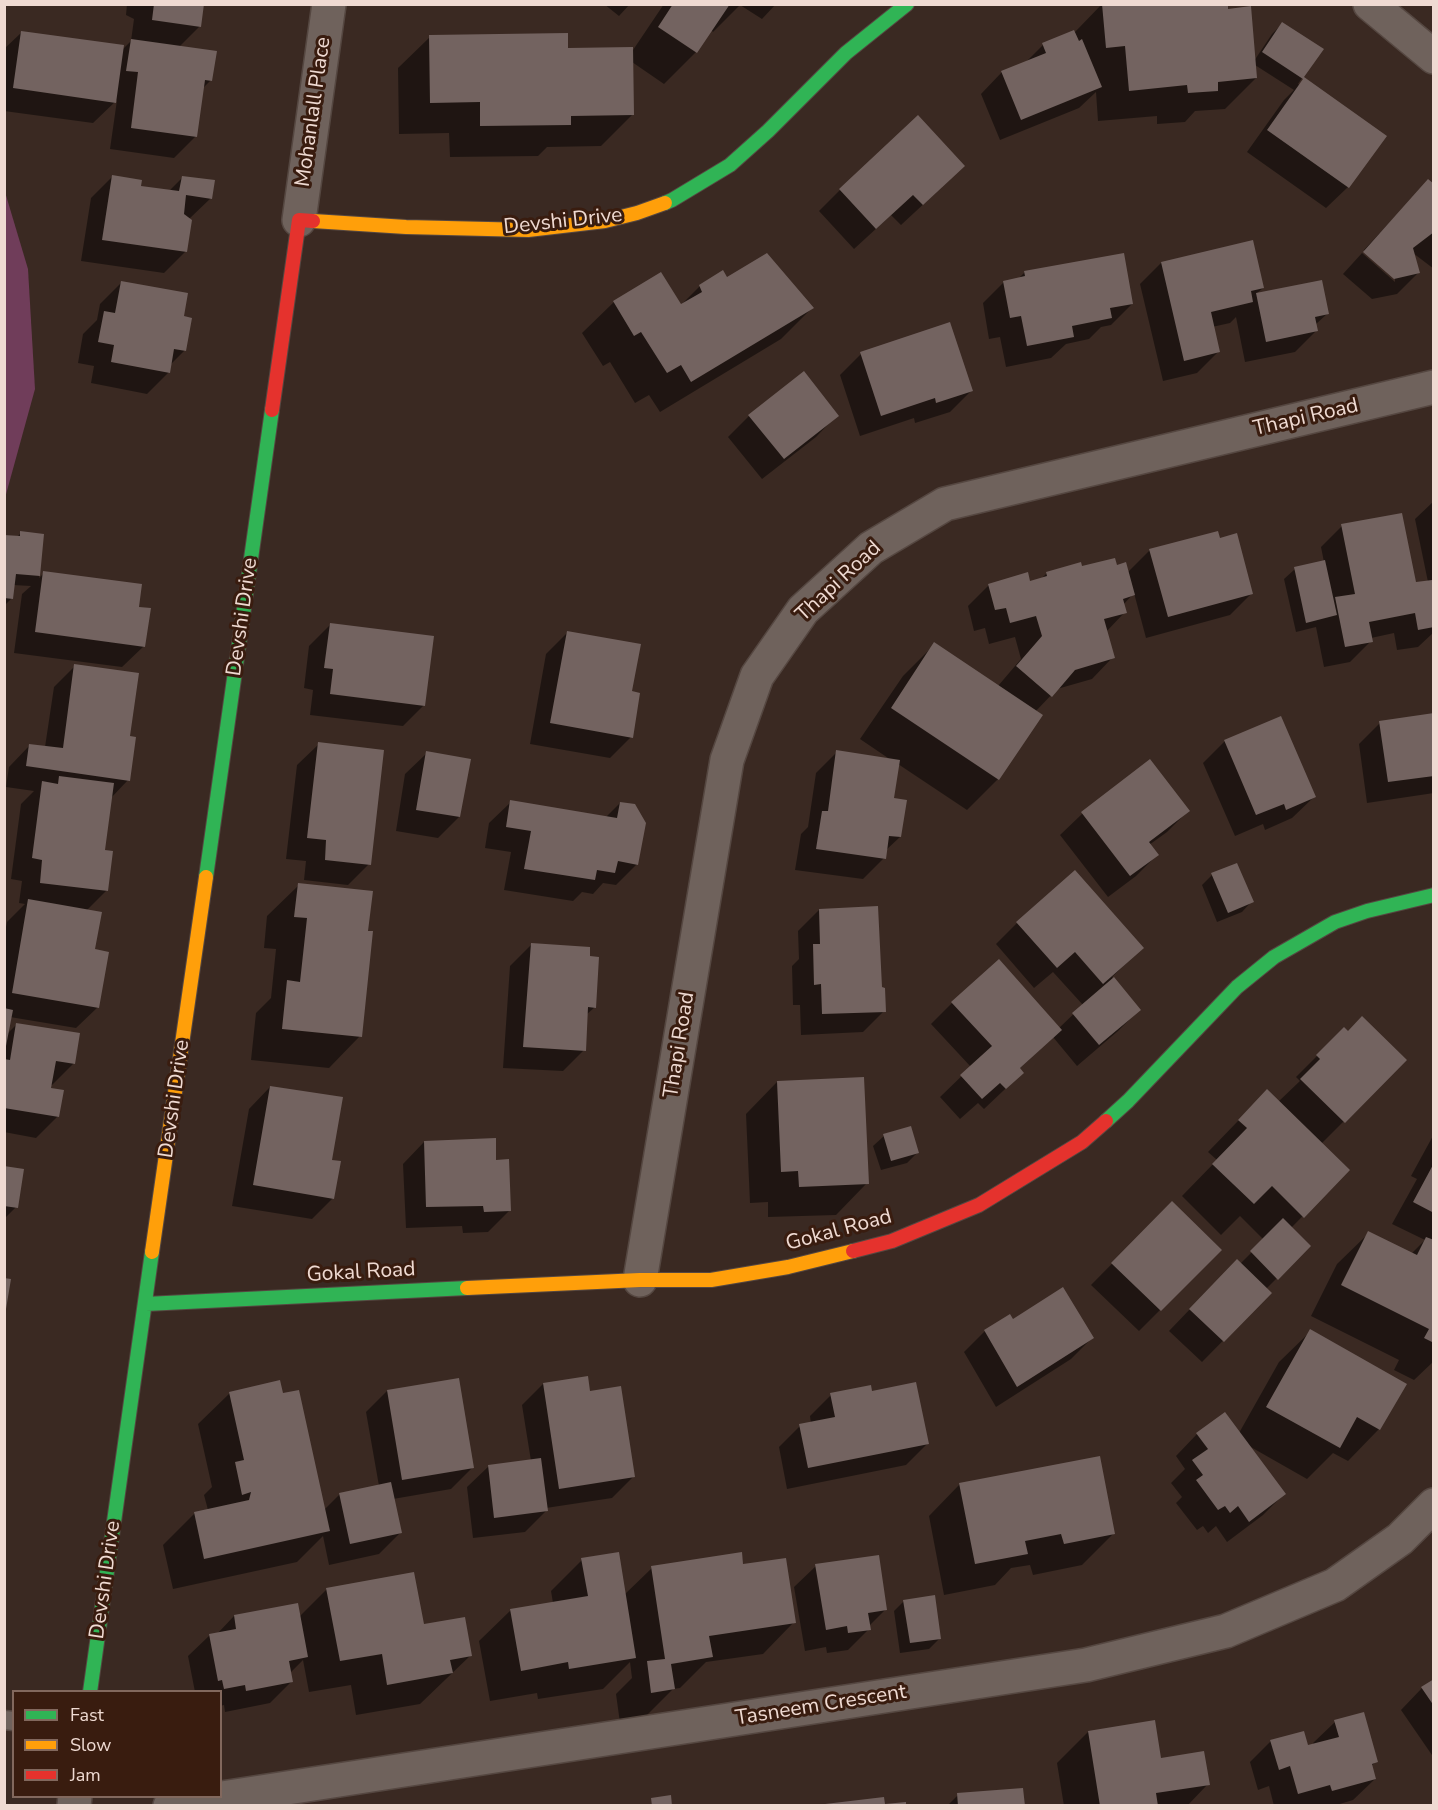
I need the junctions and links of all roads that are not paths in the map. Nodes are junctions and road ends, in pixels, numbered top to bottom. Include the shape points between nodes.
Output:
1 (329, 4) edge
2 (907, 4) edge
3 (1370, 4) edge
4 (1434, 57) edge
5 (299, 220) junction
6 (1434, 387) edge
7 (1434, 895) edge
8 (640, 1280) junction
9 (146, 1304) junction
10 (1434, 1505) edge
11 (90, 1690) edge
12 (222, 1798) edge
13 (222, 1798) edge
14 (170, 1806) edge

1 - 5 street, Mohanlall Place
2 - 5 street, Devshi Drive via 846,53 729,165 672,200 637,213 528,230
3 - 4 street
5 - 9 street, Devshi Drive
6 - 8 street, Thapi Road via 945,504 871,548 803,610 757,676 727,760
7 - 8 street, Gokal Road via 1335,922 1274,957 1237,987 1128,1101 1082,1142 979,1205 892,1241 788,1267 711,1280
8 - 9 street, Gokal Road
9 - 11 street, Devshi Drive
10 - 13 street, Tasneem Crescent via 1400,1539 1335,1585 1226,1631 1098,1662
12 - 14 street, Tasneem Crescent

